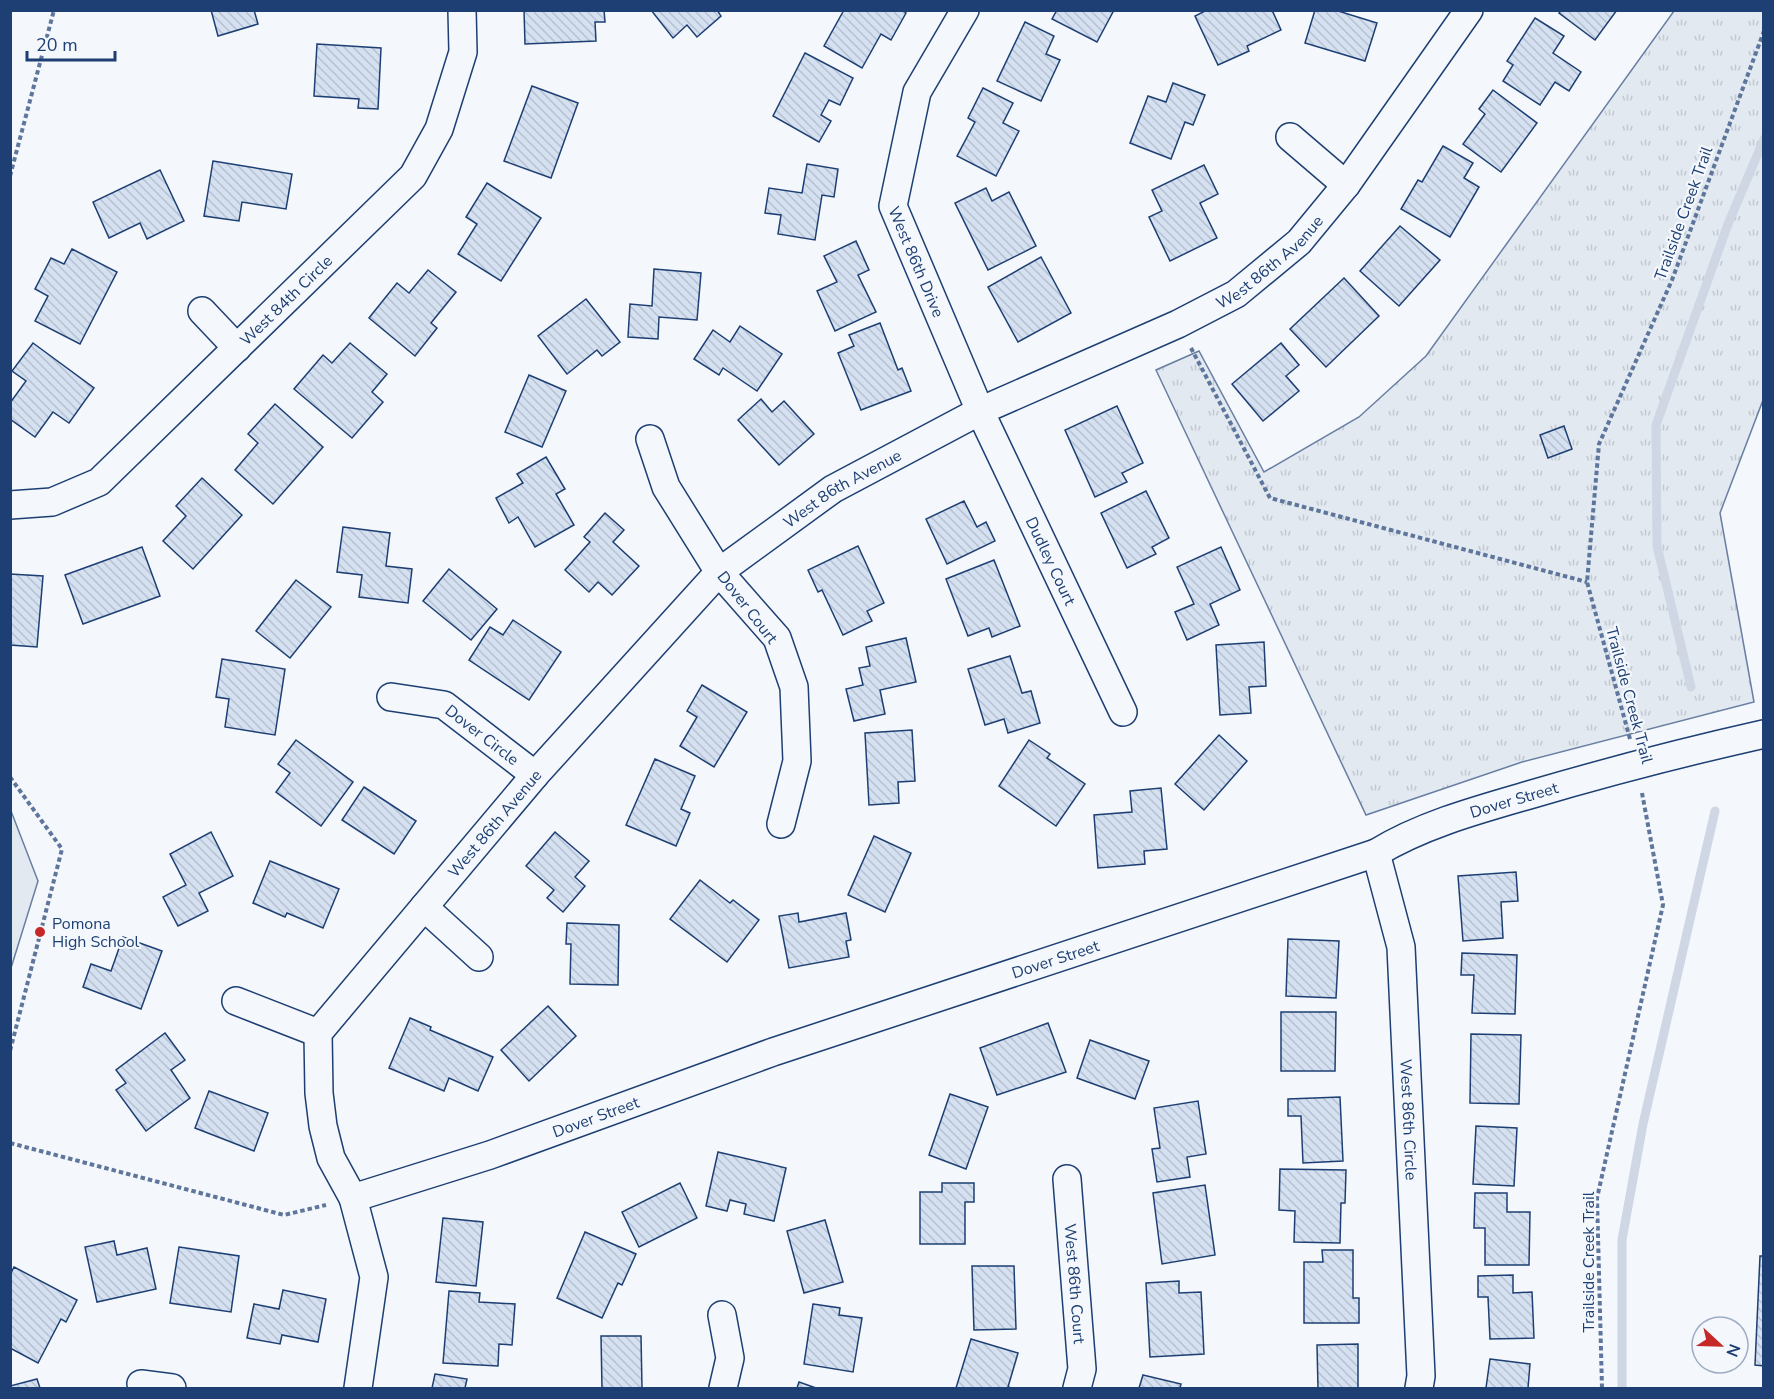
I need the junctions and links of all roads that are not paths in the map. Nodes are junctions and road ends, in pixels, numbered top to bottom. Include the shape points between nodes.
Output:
1 (462, 10) edge
2 (965, 10) edge
3 (1469, 10) edge
4 (1290, 137) dead end
5 (1346, 185) junction
6 (202, 311) dead end
7 (237, 348) junction
8 (980, 411) junction
9 (650, 439) dead end
10 (10, 505) edge
11 (719, 572) junction
12 (391, 698) dead end
13 (1123, 712) dead end
14 (1764, 734) edge
15 (535, 775) junction
16 (781, 824) dead end
17 (1376, 853) junction
18 (424, 908) junction
19 (479, 957) dead end
20 (236, 1001) dead end
21 (318, 1033) junction
22 (1067, 1179) dead end
23 (353, 1198) junction
24 (722, 1316) dead end
25 (141, 1384) dead end
26 (171, 1389) edge
27 (358, 1389) edge
28 (723, 1389) edge
29 (1077, 1389) edge
30 (1419, 1389) edge

1 - 7 street, West 84th Circle via 464,52 439,129 413,176
2 - 8 street, West 86th Drive via 917,92 893,206
3 - 5 street, West 86th Avenue
4 - 5 street
5 - 8 street, West 86th Avenue via 1299,242 1236,294 1178,324
6 - 7 street
7 - 10 street, West 84th Circle via 99,482 52,502
8 - 11 street, West 86th Avenue via 833,489
8 - 13 street, Dudley Court
9 - 11 street, Dover Court via 666,488
11 - 15 street, West 86th Avenue
11 - 16 street, Dover Court via 777,638 794,687 797,761
12 - 15 street, Dover Circle via 444,705
14 - 17 street, Dover Street via 1636,763 1478,809 1396,840
15 - 18 street, West 86th Avenue
17 - 23 street, Dover Street via 773,1052 490,1155
17 - 30 street, West 86th Circle via 1401,947
18 - 19 street
18 - 21 street, West 86th Avenue
20 - 21 street
21 - 23 street via 323,1126 331,1158
22 - 29 street, West 86th Court via 1082,1369
23 - 27 street via 374,1277
24 - 28 street via 730,1358
25 - 26 street

